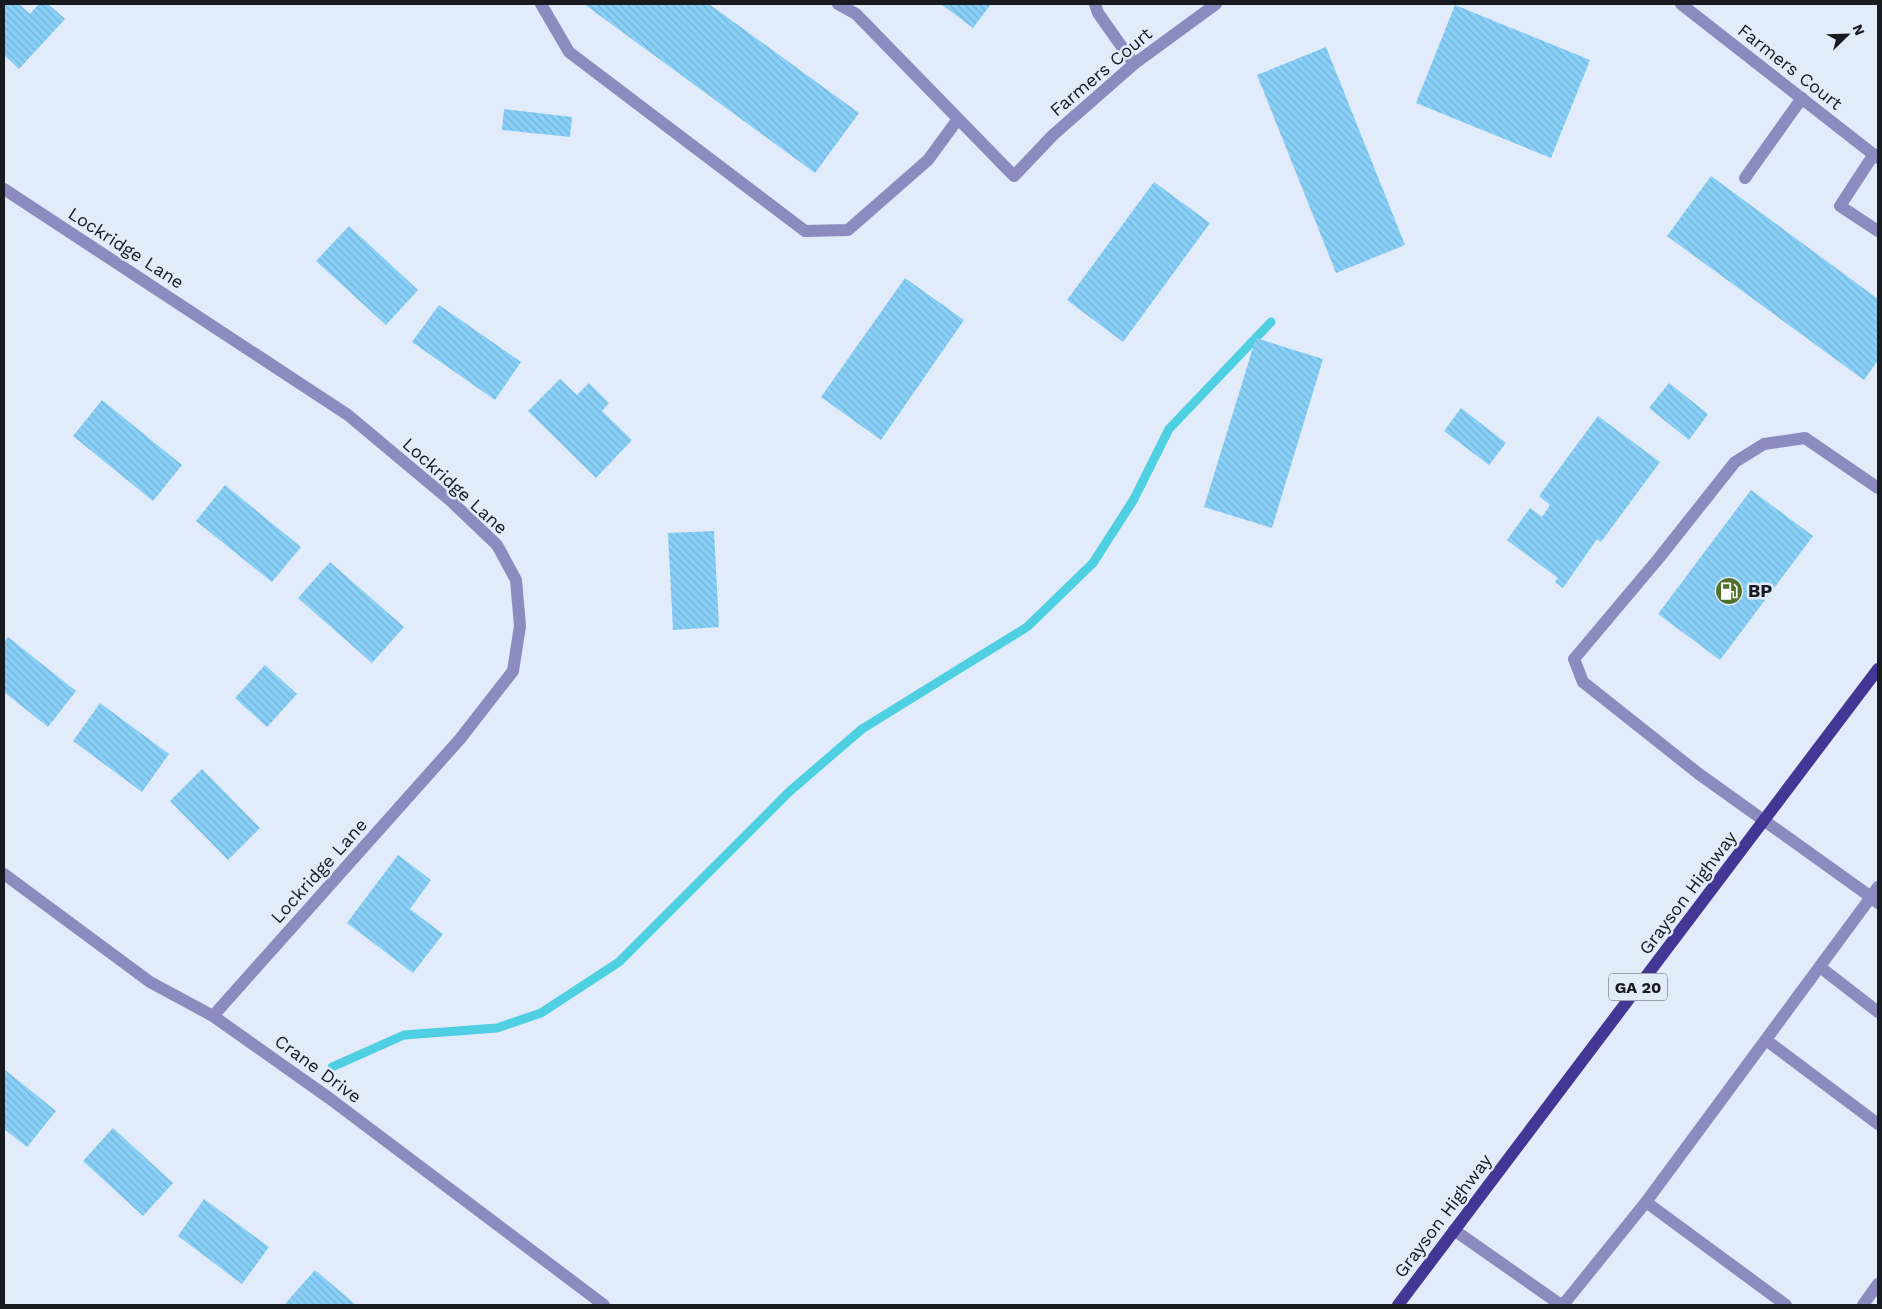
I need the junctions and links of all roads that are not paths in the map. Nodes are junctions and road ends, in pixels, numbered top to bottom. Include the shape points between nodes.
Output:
1 (541, 4) edge
2 (838, 4) edge
3 (1095, 4) edge
4 (1216, 4) edge
5 (1681, 4) edge
6 (1134, 64) junction
7 (1802, 98) junction
8 (958, 119) junction
9 (1876, 156) edge
10 (1745, 178) dead end
11 (4, 189) edge
12 (1878, 231) edge
13 (1878, 488) edge
14 (1878, 671) edge
15 (1765, 820) junction
16 (4, 874) edge
17 (1876, 896) edge
18 (1820, 967) junction
19 (1878, 1012) edge
20 (213, 1016) junction
21 (1766, 1040) junction
22 (1878, 1124) edge
23 (1646, 1202) junction
24 (1454, 1230) junction
25 (1878, 1284) edge
26 (604, 1305) edge
27 (1398, 1305) edge
28 (1562, 1305) edge
29 (1786, 1305) edge
30 (1863, 1305) edge

1 - 8 street via 569,52 806,231 848,230 928,160
2 - 8 street via 856,14
3 - 6 street
4 - 6 street, Farmers Court
5 - 7 street, Farmers Court
6 - 8 street, Farmers Court via 1053,135 1014,176
7 - 9 street, Farmers Court
7 - 10 street
9 - 12 street via 1840,206
11 - 20 street, Lockridge Lane via 348,415 452,502 497,545 516,580 520,626 513,671 460,738
13 - 15 street via 1805,438 1764,444 1734,462 1574,659 1583,682 1699,774
14 - 15 main road, Grayson Highway / GA 20
15 - 17 street
15 - 24 main road, Grayson Highway / GA 20
16 - 20 street, Crane Drive via 150,982
17 - 18 street
18 - 19 street
18 - 21 street
20 - 26 street, Crane Drive via 329,1098
21 - 22 street
21 - 23 street
23 - 28 street
23 - 29 street
24 - 27 main road, Grayson Highway / GA 20
24 - 28 street
25 - 30 street

